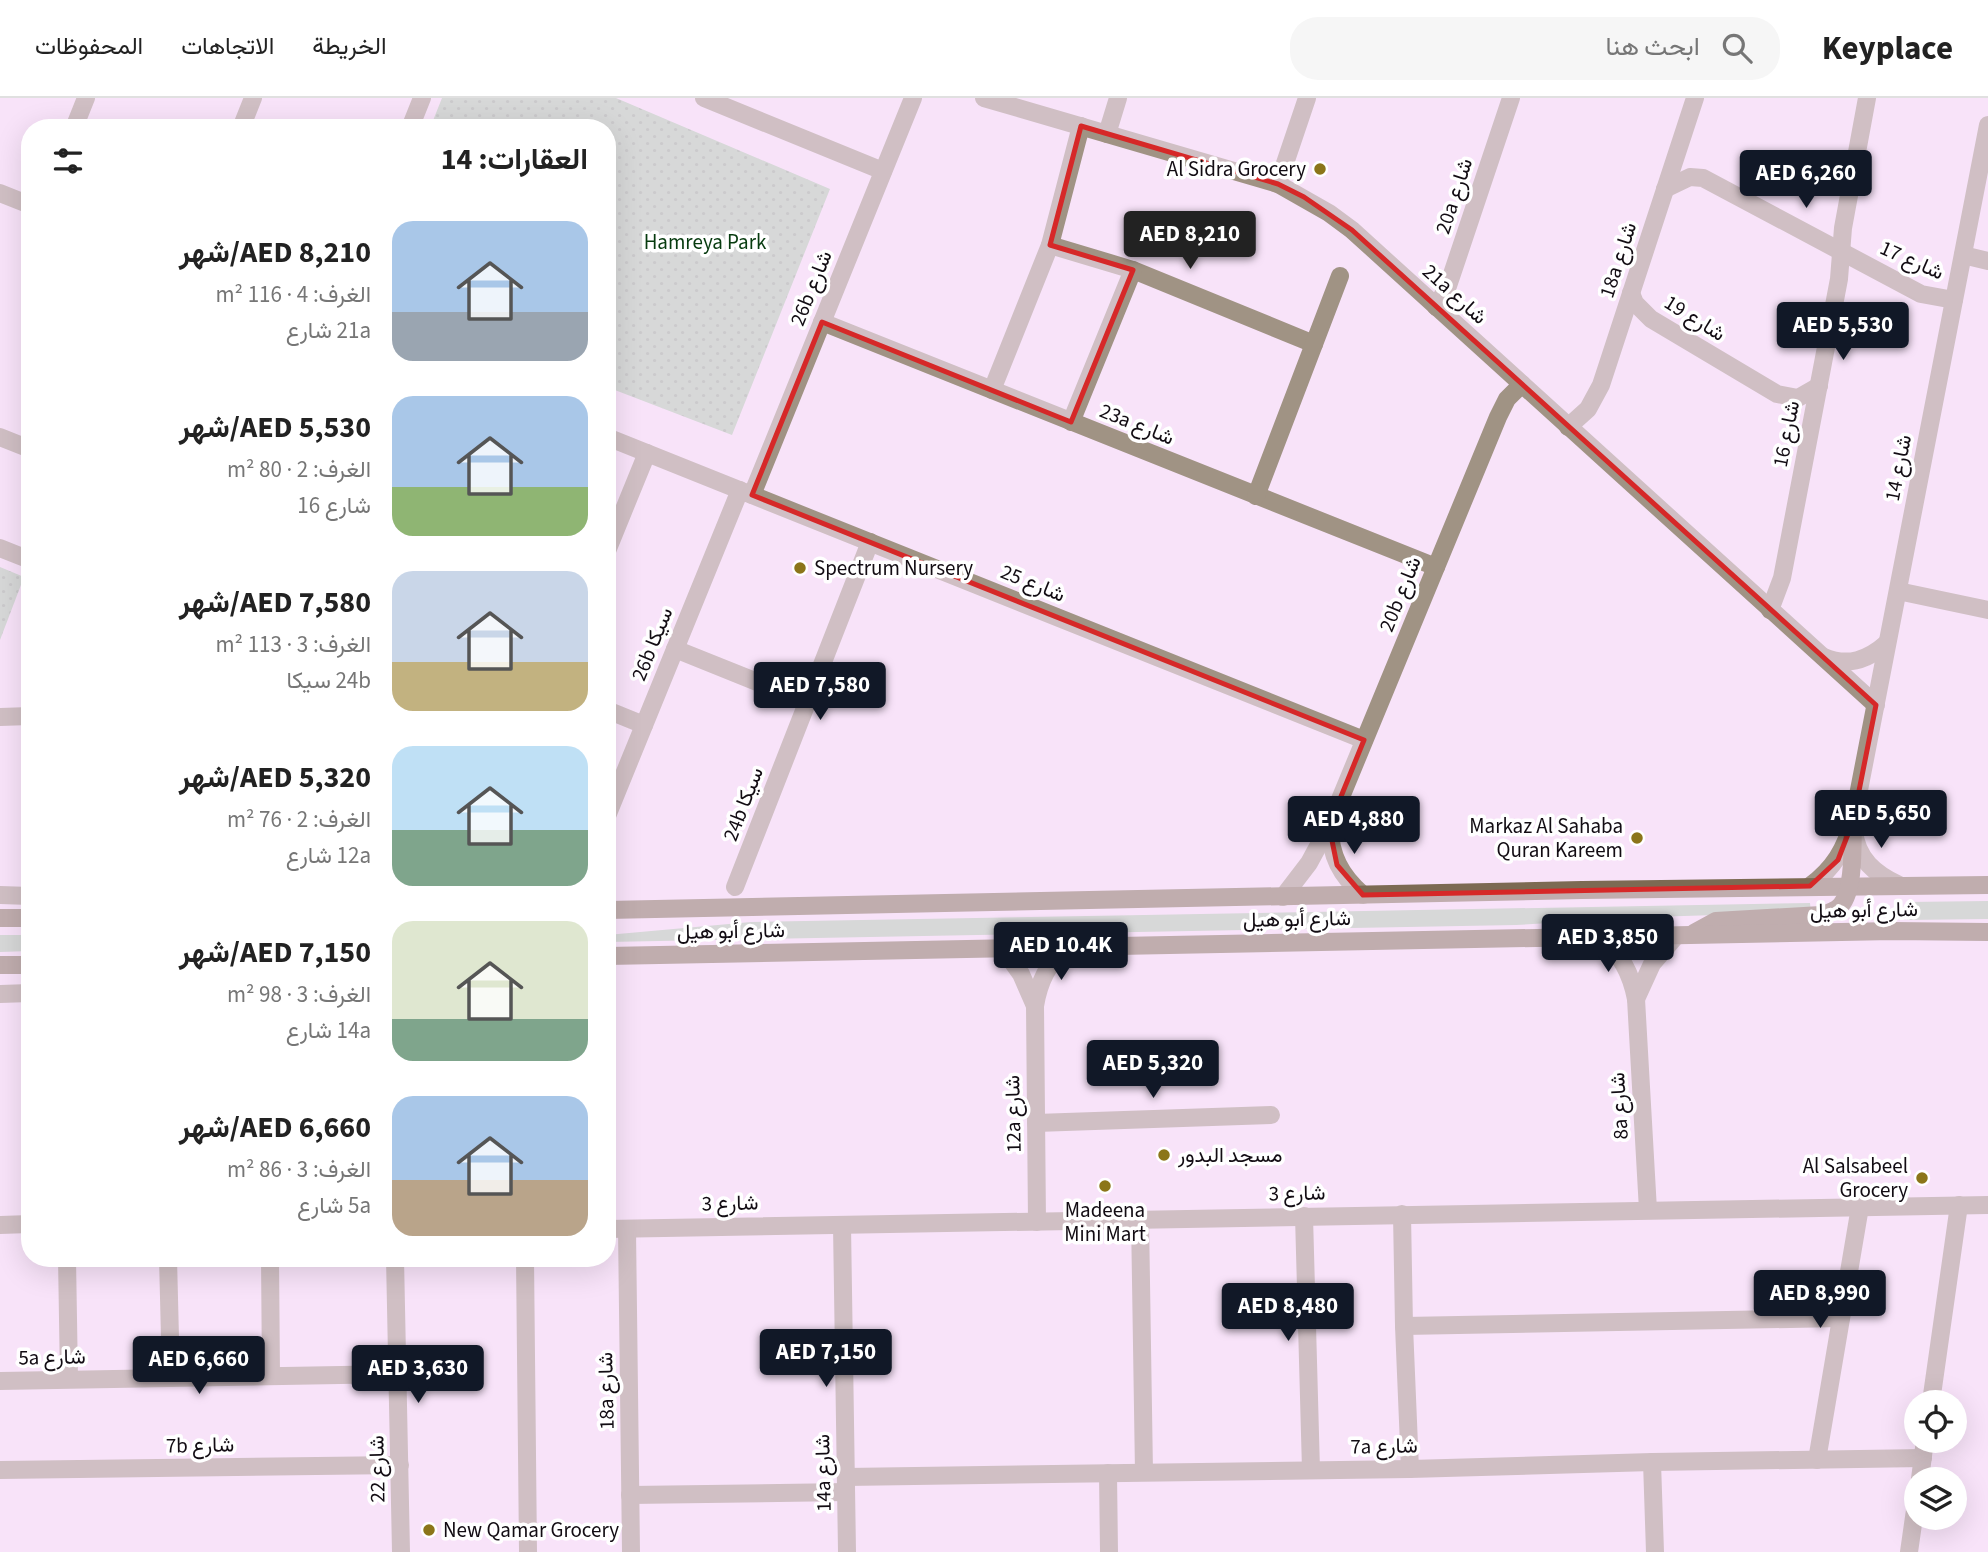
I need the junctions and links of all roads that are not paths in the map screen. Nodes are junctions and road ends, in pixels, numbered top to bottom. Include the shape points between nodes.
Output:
1 (86, 98) edge
2 (253, 98) edge
3 (422, 98) edge
4 (704, 98) edge
5 (913, 98) edge
6 (984, 98) edge
7 (1118, 98) edge
8 (1307, 98) edge
9 (1511, 98) edge
10 (1695, 98) edge
11 (1867, 98) edge
12 (78, 119) edge
13 (245, 119) edge
14 (414, 119) edge
15 (1988, 125) edge
16 (1081, 127) junction
17 (1107, 134) junction
18 (883, 171) junction
19 (1278, 184) junction
20 (1665, 189) junction
21 (0, 193) edge
22 (21, 201) edge
23 (1050, 245) junction
24 (1841, 251) junction
25 (1963, 255) junction
26 (1988, 261) edge
27 (1133, 270) junction
28 (1340, 276) dead end
29 (1631, 293) junction
30 (1954, 300) junction
31 (1436, 307) junction
32 (822, 322) junction
33 (1314, 344) junction
34 (1522, 384) junction
35 (1819, 386) junction
36 (992, 390) junction
37 (1071, 422) junction
38 (1568, 427) junction
39 (0, 438) edge
40 (616, 441) edge
41 (21, 446) edge
42 (647, 453) junction
43 (746, 492) junction
44 (1256, 496) junction
45 (616, 529) edge
46 (870, 542) junction
47 (0, 548) edge
48 (21, 556) edge
49 (1436, 568) junction
50 (1898, 591) junction
51 (1770, 610) junction
52 (1988, 610) edge
53 (1887, 643) junction
54 (675, 649) junction
55 (1820, 655) junction
56 (807, 702) junction
57 (1876, 705) junction
58 (616, 714) edge
59 (0, 716) edge
60 (21, 716) edge
61 (644, 725) junction
62 (1364, 740) junction
63 (616, 794) edge
64 (1853, 821) junction
65 (1329, 825) junction
66 (1988, 885) edge
67 (1810, 886) junction
68 (1849, 886) junction
69 (1899, 886) junction
70 (735, 887) dead end
71 (0, 895) edge
72 (1363, 895) junction
73 (21, 896) edge
74 (1283, 897) junction
75 (616, 911) edge
76 (0, 918) edge
77 (21, 918) edge
78 (1988, 932) edge
79 (1684, 935) junction
80 (1601, 937) junction
81 (1001, 946) junction
82 (1066, 947) junction
83 (616, 956) edge
84 (0, 965) edge
85 (21, 965) edge
86 (21, 993) edge
87 (0, 994) edge
88 (1636, 999) junction
89 (1035, 1006) junction
90 (1271, 1115) dead end
91 (1035, 1123) junction
92 (1959, 1205) junction
93 (1988, 1205) edge
94 (1860, 1207) junction
95 (1648, 1210) junction
96 (1402, 1214) junction
97 (1304, 1216) junction
98 (1140, 1219) junction
99 (1037, 1222) junction
100 (21, 1224) edge
101 (0, 1225) edge
102 (842, 1225) junction
103 (616, 1229) edge
104 (627, 1229) junction
105 (67, 1267) edge
106 (168, 1267) edge
107 (270, 1267) edge
108 (395, 1267) edge
109 (524, 1267) edge
110 (1841, 1318) junction
111 (1404, 1326) junction
112 (398, 1374) junction
113 (271, 1376) junction
114 (171, 1378) junction
115 (69, 1379) junction
116 (0, 1381) edge
117 (1933, 1390) edge
118 (1904, 1451) edge
119 (1817, 1460) junction
120 (1652, 1462) junction
121 (400, 1465) junction
122 (1410, 1469) junction
123 (0, 1470) edge
124 (1311, 1470) junction
125 (1144, 1472) junction
126 (1108, 1473) junction
127 (846, 1484) junction
128 (631, 1495) junction
129 (1912, 1530) edge
130 (401, 1552) edge
131 (528, 1552) edge
132 (631, 1552) edge
133 (847, 1552) edge
134 (1109, 1552) edge
135 (1656, 1552) edge
136 (1909, 1552) edge

1 - 12 street
2 - 13 street
3 - 14 street
4 - 18 street
5 - 18 street, 26b شارع
6 - 16 street, 21a شارع
7 - 17 street
8 - 19 street
9 - 31 street, 20a شارع via 1448,286
10 - 20 street, 18a شارع
11 - 24 street, شارع 16
15 - 25 street, شارع 14
16 - 17 street, 21a شارع
16 - 23 street
17 - 19 street, 21a شارع
18 - 32 street, 26b شارع
19 - 31 street, 21a شارع via 1352,230
20 - 24 street, شارع 17 via 1690,177 1703,178
20 - 29 street, 18a شارع
21 - 22 street
23 - 27 street
23 - 36 street
24 - 30 street, شارع 17 via 1921,294
24 - 35 street, شارع 16
25 - 26 street
25 - 30 street, شارع 14
27 - 33 street
27 - 37 street
28 - 33 street
29 - 35 street, شارع 19 via 1651,319 1777,394 1798,398
29 - 38 street, 18a شارع via 1595,397
30 - 50 street, شارع 14
31 - 34 street, 21a شارع
32 - 36 street, 23a شارع
32 - 43 street, 26b شارع
33 - 44 street
34 - 38 street, 21a شارع
34 - 49 street, 20b شارع via 1502,408
35 - 51 street, شارع 16 via 1782,578
36 - 37 street, 23a شارع
37 - 44 street, 23a شارع
38 - 51 street, 21a شارع
39 - 41 street
40 - 42 street, شارع 25
42 - 43 street, شارع 25
42 - 45 street
43 - 46 street, شارع 25
43 - 54 street, 26b سيكا
44 - 49 street, 23a شارع
46 - 56 street, 24b سيكا
46 - 62 street, شارع 25
47 - 48 street
49 - 62 street, 20b شارع
50 - 52 street
50 - 53 street, شارع 14
51 - 55 street, 21a شارع
53 - 55 street via 1863,660 1841,662
53 - 57 street, شارع 14
54 - 56 street
54 - 61 street, 26b سيكا
55 - 57 street, 21a شارع
56 - 70 street, 24b سيكا
57 - 64 street, شارع 14
58 - 61 street
59 - 60 street
61 - 63 street, 26b سيكا
62 - 65 street, 20b شارع
64 - 67 street, شارع 14 via 1838,860
64 - 68 main road
64 - 69 street, شارع 14 via 1865,861
65 - 72 street via 1336,865
65 - 74 street, 20b شارع via 1309,863
66 - 69 main road, شارع أبو هيل
67 - 68 main road, شارع أبو هيل
67 - 72 main road, شارع أبو هيل
68 - 69 main road, شارع أبو هيل
68 - 79 main road via 1847,897 1832,912 1716,921
71 - 73 street
72 - 74 main road, شارع أبو هيل
74 - 75 main road, شارع أبو هيل
76 - 77 main road
78 - 79 main road, شارع أبو هيل
79 - 80 main road, شارع أبو هيل
79 - 88 street, 8a شارع via 1651,964
80 - 82 main road, شارع أبو هيل
80 - 88 street, 8a شارع via 1629,971
81 - 82 main road, شارع أبو هيل
81 - 83 main road, شارع أبو هيل
81 - 89 street, 12a شارع via 1021,974
82 - 89 street, 12a شارع via 1044,973
84 - 85 main road
86 - 87 street
88 - 95 street, 8a شارع
89 - 91 street, 12a شارع
90 - 91 street
91 - 99 street, 12a شارع
92 - 93 street, شارع 3
92 - 94 street, شارع 3
92 - 117 street
94 - 95 street, شارع 3
94 - 110 street
95 - 96 street, شارع 3
96 - 97 street, شارع 3
96 - 111 street
97 - 98 street, شارع 3
97 - 124 street
98 - 99 street, شارع 3
98 - 125 street
99 - 102 street, شارع 3
100 - 101 street
102 - 104 street, شارع 3
102 - 127 street, 14a شارع
103 - 104 street, شارع 3
104 - 128 street, 18a شارع
105 - 115 street
106 - 114 street
107 - 113 street
108 - 112 street, شارع 22
109 - 131 street
110 - 111 street
110 - 119 street
111 - 122 street
112 - 113 street, 5a شارع
112 - 121 street, شارع 22
113 - 114 street, 5a شارع
114 - 115 street, 5a شارع
115 - 116 street, 5a شارع
118 - 119 street, 7a شارع
119 - 120 street, 7a شارع
120 - 122 street, 7a شارع
120 - 135 street
121 - 123 street, 7b شارع
121 - 130 street, شارع 22
122 - 124 street, 7a شارع
124 - 125 street, 7a شارع
125 - 126 street, 7a شارع
126 - 127 street, 7a شارع
126 - 134 street
127 - 128 street, 7a شارع
127 - 133 street, 14a شارع
128 - 132 street, 18a شارع
129 - 136 street

